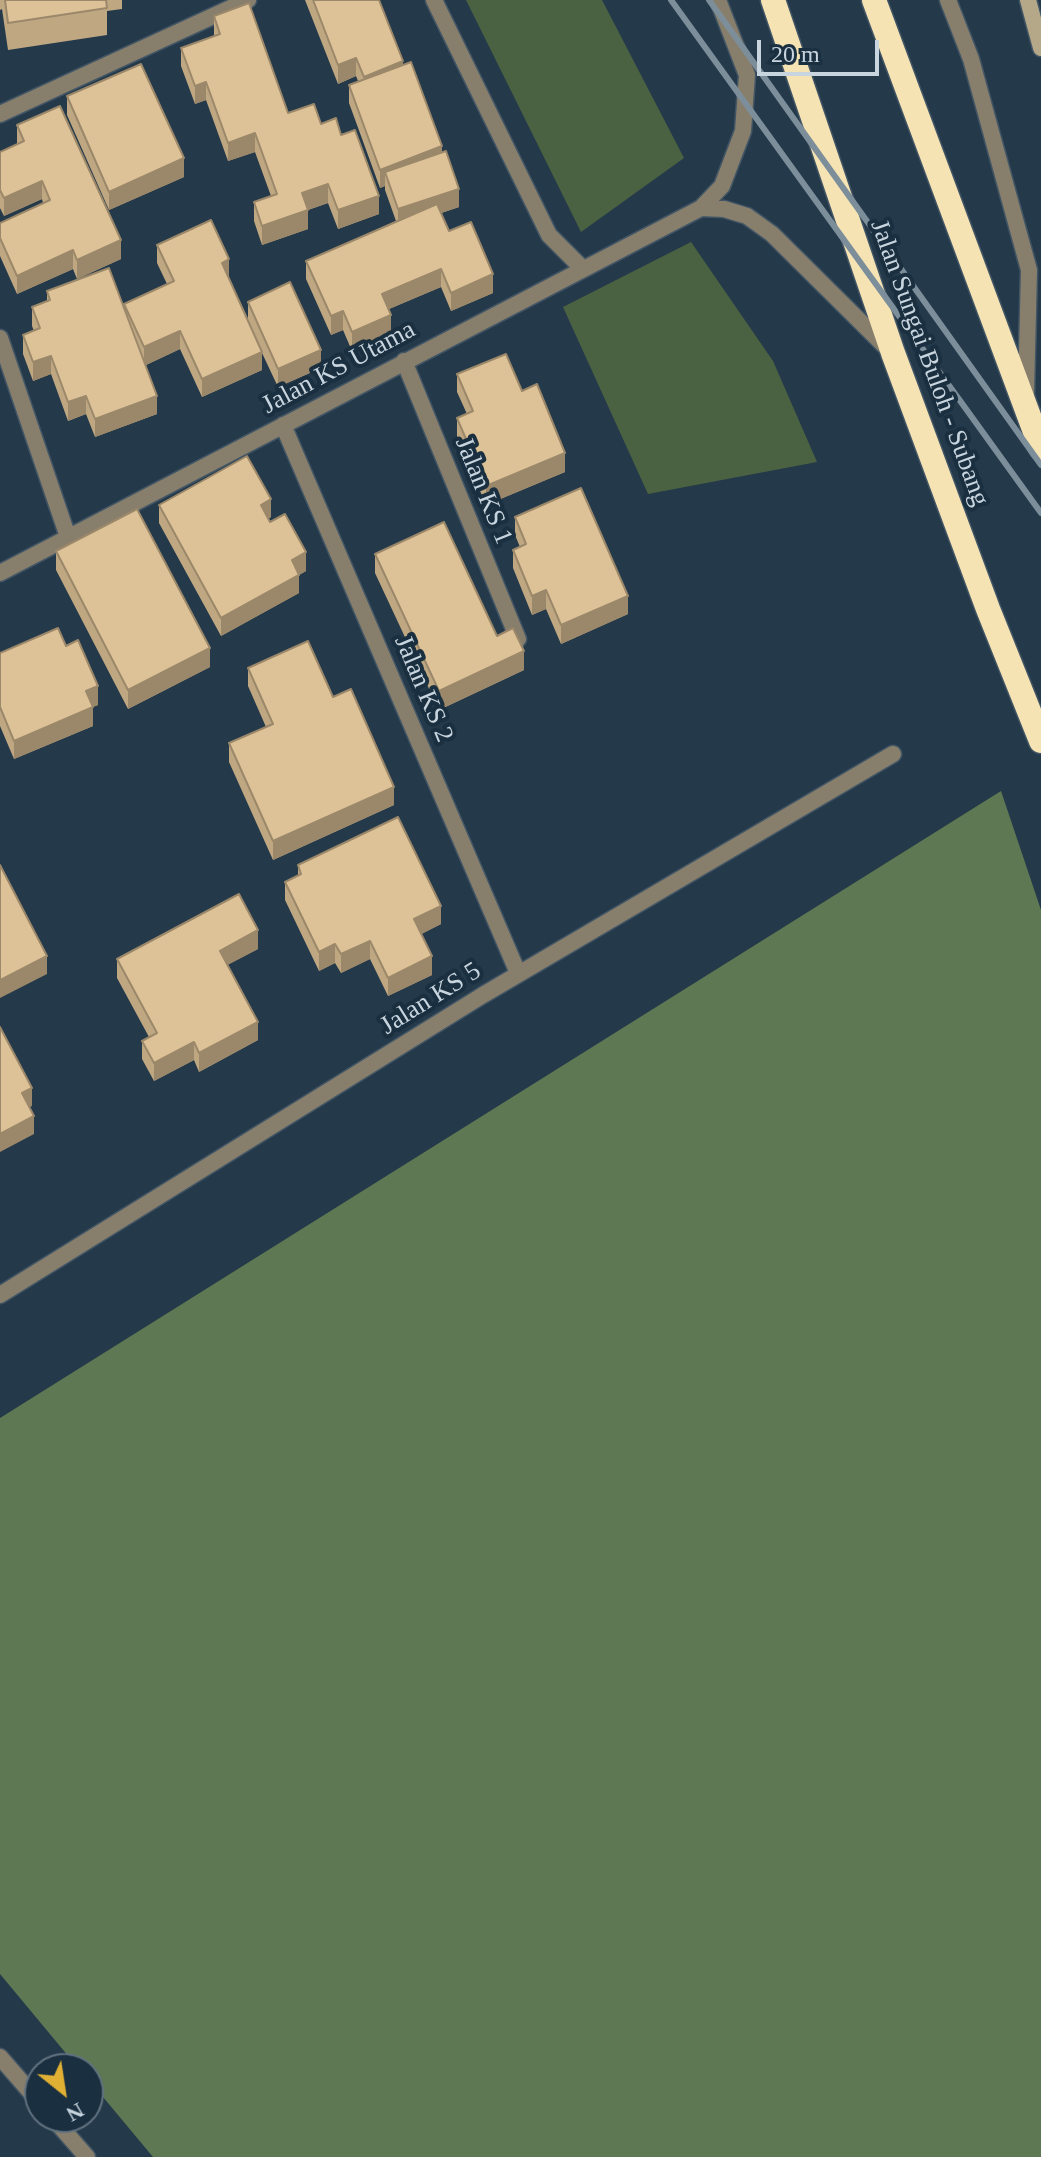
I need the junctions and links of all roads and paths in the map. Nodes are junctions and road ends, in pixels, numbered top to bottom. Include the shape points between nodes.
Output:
1 (248, 0) edge
2 (434, 0) edge
3 (718, 0) edge
4 (773, 0) edge
5 (874, 0) edge
6 (948, 0) edge
7 (1028, 0) edge
8 (1041, 48) edge
9 (0, 114) edge
10 (701, 208) junction
11 (583, 269) junction
12 (0, 338) edge
13 (893, 353) junction
14 (404, 361) junction
15 (1026, 410) junction
16 (283, 425) junction
17 (1041, 448) edge
18 (68, 537) junction
19 (0, 573) edge
20 (518, 639) edge
21 (1041, 741) edge
22 (893, 754) dead end
23 (518, 973) junction
24 (0, 1295) edge
25 (0, 2057) edge
26 (24, 2085) edge
27 (66, 2133) edge
28 (87, 2157) edge

1 - 9 street
2 - 11 street via 549,235
3 - 10 street via 747,75 743,131 722,186
4 - 13 highway, Jalan Sungai Buloh - Subang
5 - 15 highway
6 - 15 street via 971,59 1029,270
7 - 8 street
10 - 11 street, Jalan KS Utama
10 - 13 street via 747,216 772,234
11 - 14 street, Jalan KS Utama
12 - 18 street
13 - 21 highway, Jalan Sungai Buloh - Subang
14 - 16 street, Jalan KS Utama
14 - 20 street, Jalan KS 1
15 - 17 highway
16 - 18 street, Jalan KS Utama
16 - 23 street, Jalan KS 2
18 - 19 street, Jalan KS Utama
22 - 23 street, Jalan KS 5
23 - 24 street, Jalan KS 5
25 - 26 street
27 - 28 street

